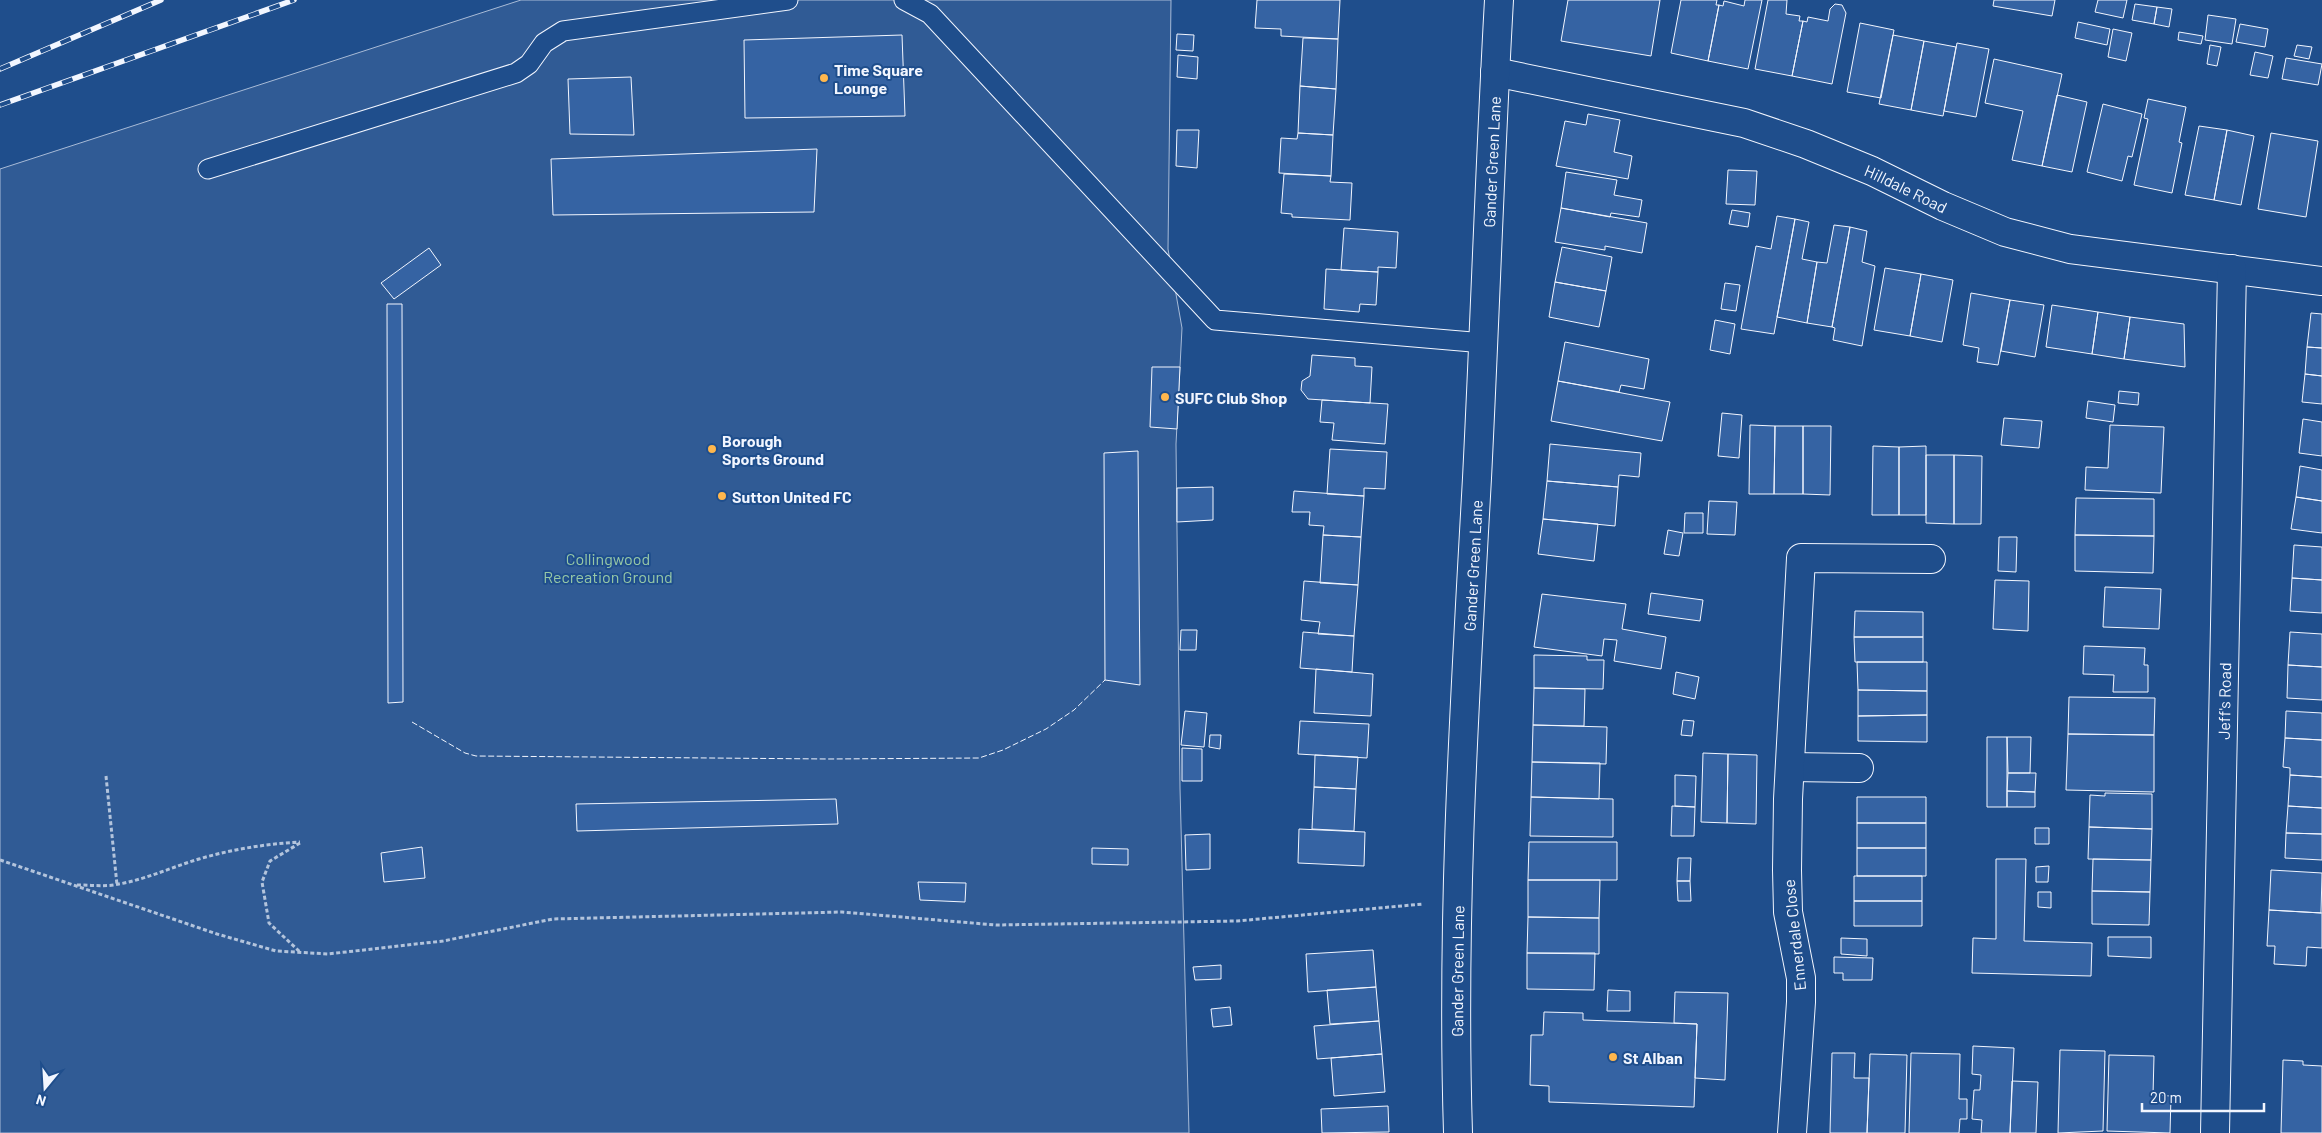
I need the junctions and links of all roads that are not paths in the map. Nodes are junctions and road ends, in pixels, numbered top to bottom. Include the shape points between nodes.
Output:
1 (788, 0) edge
2 (904, 0) edge
3 (1499, 0) edge
4 (1495, 72) junction
5 (208, 169) dead end
6 (2232, 269) junction
7 (2322, 281) edge
8 (1484, 342) junction
9 (1931, 559) dead end
10 (1790, 767) junction
11 (1859, 768) dead end
12 (1458, 1133) edge
13 (1792, 1133) edge
14 (2215, 1133) edge

1 - 5 lane via 564,31 544,43 529,64 516,73
2 - 8 lane via 930,14 1215,320
3 - 4 street, Gander Green Lane
4 - 6 street, Hilldale Road via 1744,123 1872,171 1942,206 2005,232 2060,247
4 - 8 street, Gander Green Lane
6 - 7 street, Hilldale Road
6 - 14 street, Jeff's Road
8 - 12 street, Gander Green Lane via 1462,740 1457,906
9 - 10 street, Ennerdale Close via 1801,558
10 - 11 street
10 - 13 street, Ennerdale Close via 1788,912 1801,978

